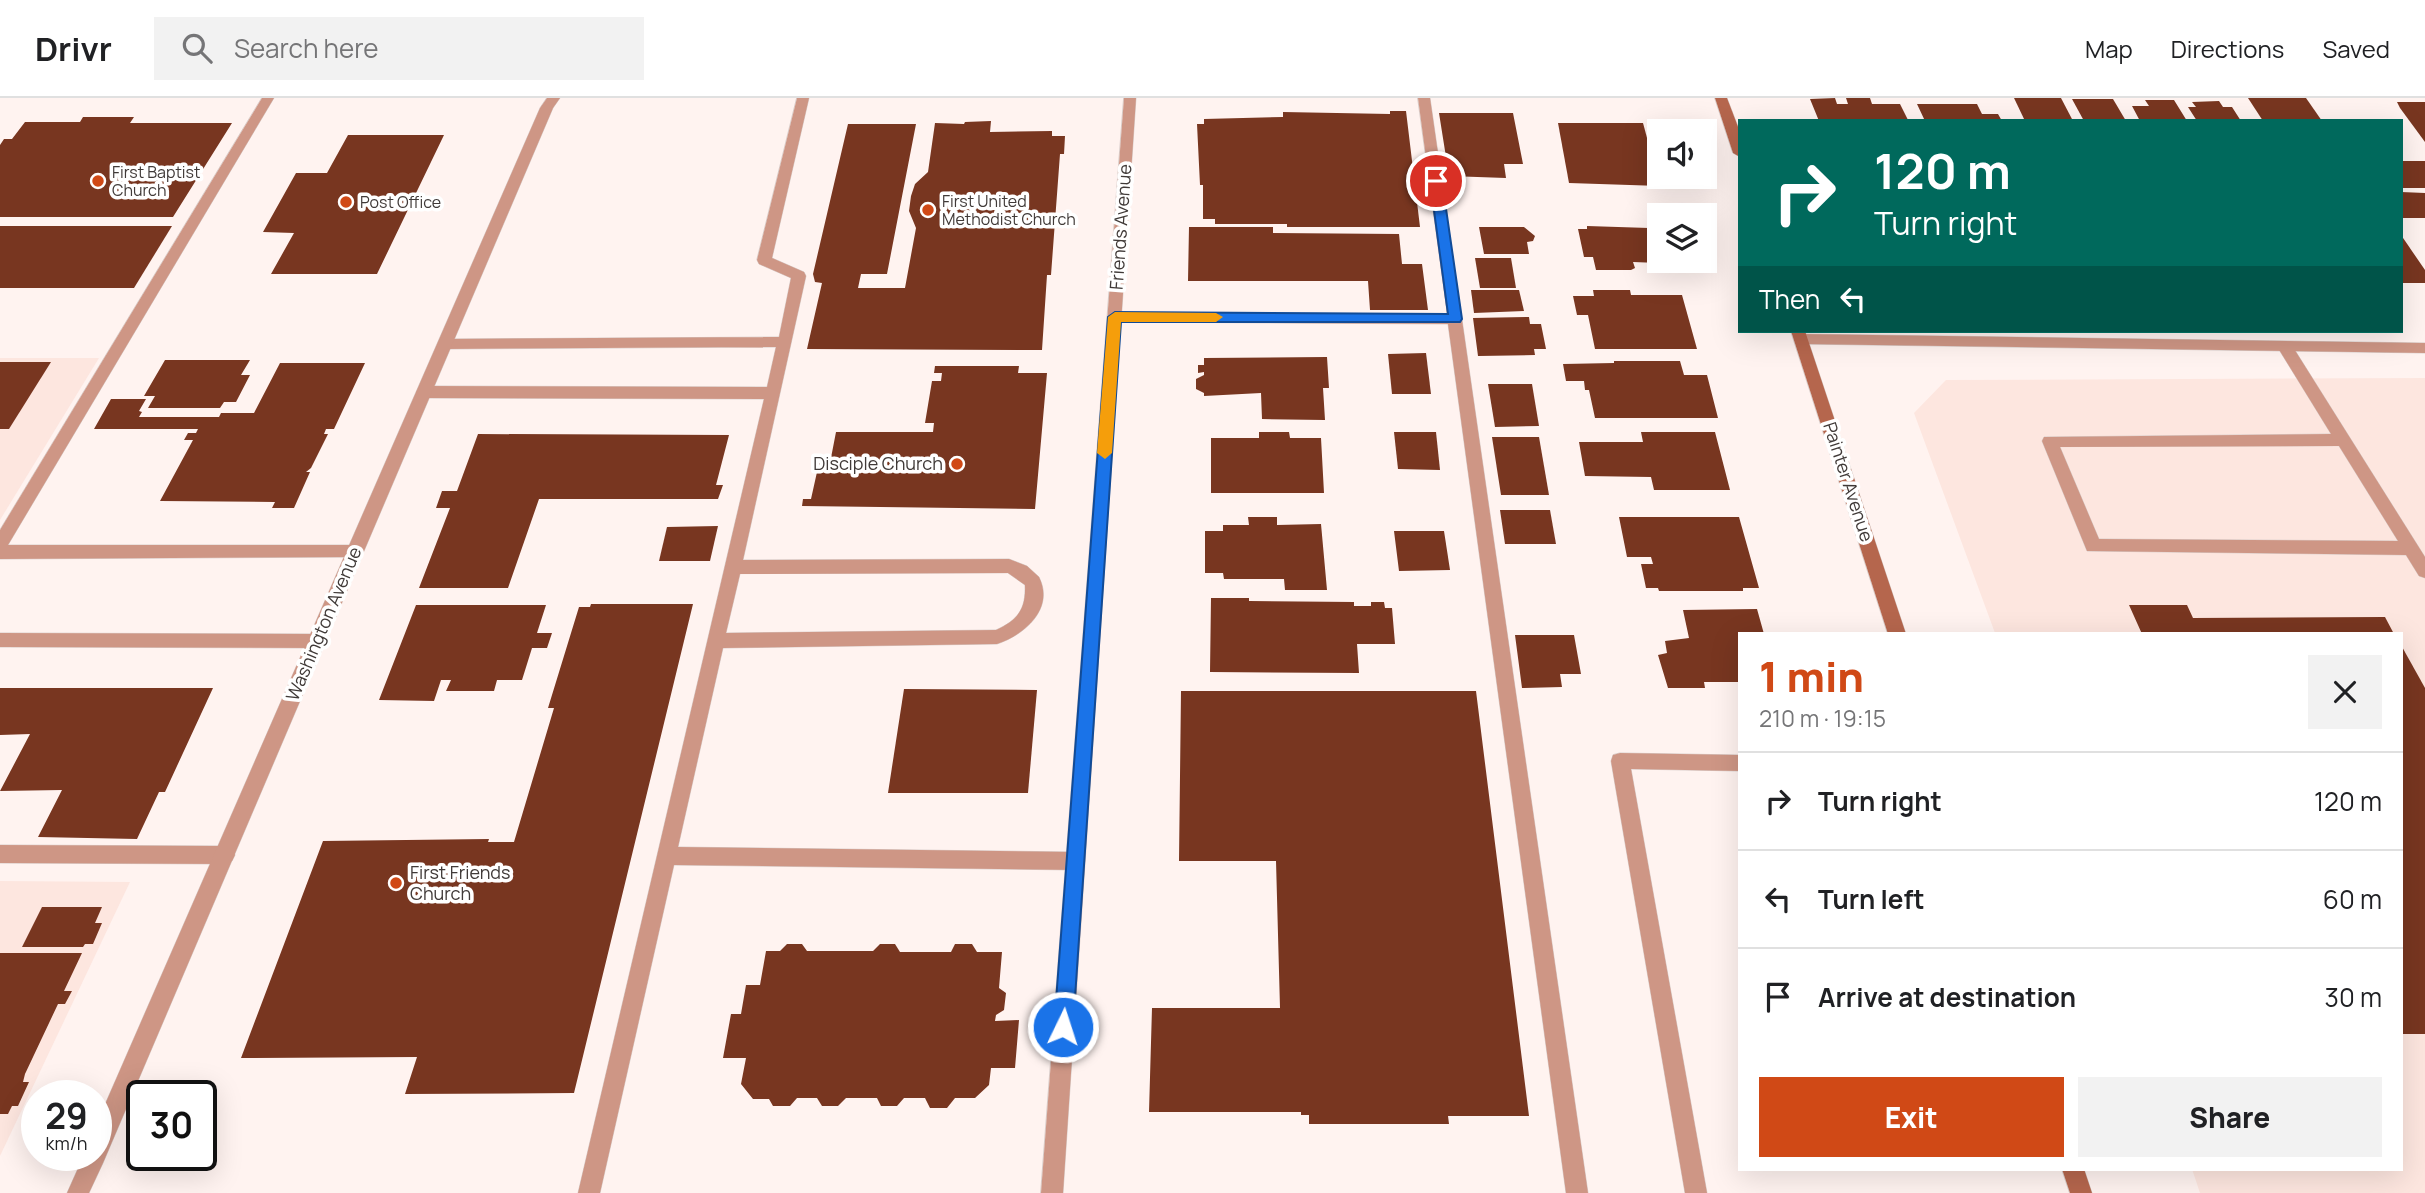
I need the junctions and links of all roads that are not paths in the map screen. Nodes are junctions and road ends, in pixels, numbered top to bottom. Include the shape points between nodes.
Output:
1 (268, 98) edge
2 (554, 98) edge
3 (803, 98) edge
4 (1130, 98) edge
5 (1424, 98) edge
6 (1721, 98) edge
7 (1738, 147) edge
8 (1115, 317) junction
9 (1455, 319) junction
10 (1799, 335) edge
11 (786, 342) junction
12 (445, 344) junction
13 (2286, 348) junction
14 (2425, 348) edge
15 (424, 392) junction
16 (774, 393) junction
17 (2343, 440) junction
18 (0, 544) edge
19 (2411, 548) junction
20 (0, 552) edge
21 (355, 552) junction
22 (734, 567) junction
23 (2425, 571) edge
24 (1896, 632) edge
25 (0, 640) edge
26 (317, 641) junction
27 (717, 641) junction
28 (1738, 763) edge
29 (0, 854) edge
30 (225, 855) junction
31 (667, 856) junction
32 (1075, 862) junction
33 (112, 1114) edge
34 (87, 1171) edge
35 (2074, 1171) edge
36 (78, 1193) edge
37 (589, 1193) edge
38 (1052, 1193) edge
39 (1577, 1193) edge
40 (1696, 1193) edge
41 (2081, 1193) edge

1 - 18 street
2 - 12 street, Washington Avenue
3 - 11 street via 764,260 799,276
4 - 8 street, Friends Avenue
5 - 9 street
6 - 7 main road
8 - 9 street
8 - 32 street, Friends Avenue
9 - 39 street
10 - 13 street
10 - 24 main road, Painter Avenue
11 - 12 street
11 - 16 street
12 - 15 street, Washington Avenue
13 - 14 street
13 - 17 street
15 - 16 street
15 - 21 street, Washington Avenue
16 - 22 street
17 - 19 street
17 - 19 street via 2050,441 2093,546
19 - 23 street
20 - 21 street
21 - 26 street, Washington Avenue
22 - 27 street
22 - 27 street via 1009,566 1033,582 1034,594 1024,623 997,637
25 - 26 street
26 - 30 street, Washington Avenue
27 - 31 street
28 - 40 street via 1620,761
29 - 30 street
30 - 33 street, Washington Avenue
31 - 32 street
31 - 37 street
32 - 38 street, Friends Avenue
34 - 36 street, Washington Avenue
35 - 41 main road

